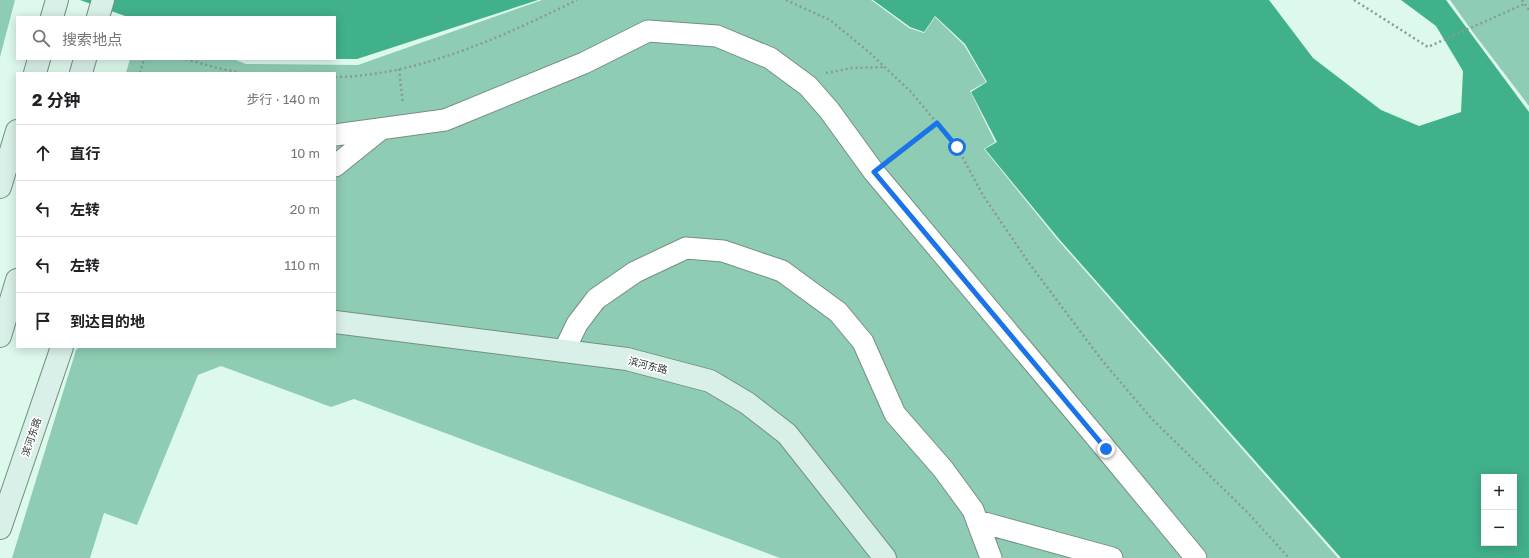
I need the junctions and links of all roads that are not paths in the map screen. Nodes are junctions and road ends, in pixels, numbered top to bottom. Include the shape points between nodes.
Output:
1 (57, 0) edge
2 (103, 0) edge
3 (52, 16) edge
4 (98, 16) edge
5 (39, 60) edge
6 (85, 60) edge
7 (35, 72) edge
8 (81, 72) edge
9 (382, 129) junction
10 (16, 135) edge
11 (336, 135) edge
12 (336, 165) edge
13 (0, 187) edge
14 (16, 283) edge
15 (336, 322) edge
16 (0, 336) edge
17 (62, 348) edge
18 (564, 351) junction
19 (977, 521) junction
20 (0, 528) edge
21 (886, 558) edge
22 (992, 558) edge
23 (1112, 558) edge
24 (1196, 558) edge

1 - 3 street
2 - 4 street
5 - 7 street
6 - 8 street
9 - 11 street
9 - 12 street
9 - 24 street via 445,120 584,63 648,31 717,36 770,58 808,86 829,110 874,172
10 - 13 street
14 - 16 street
15 - 18 street, 滨河东路
17 - 20 street, 滨河东路
18 - 19 street via 577,324 596,299 635,272 686,248 723,251 782,271 838,312 863,342 895,414 943,469 973,510
18 - 21 street, 滨河东路 via 627,359 710,381 747,403 787,434
19 - 22 street
19 - 23 street

